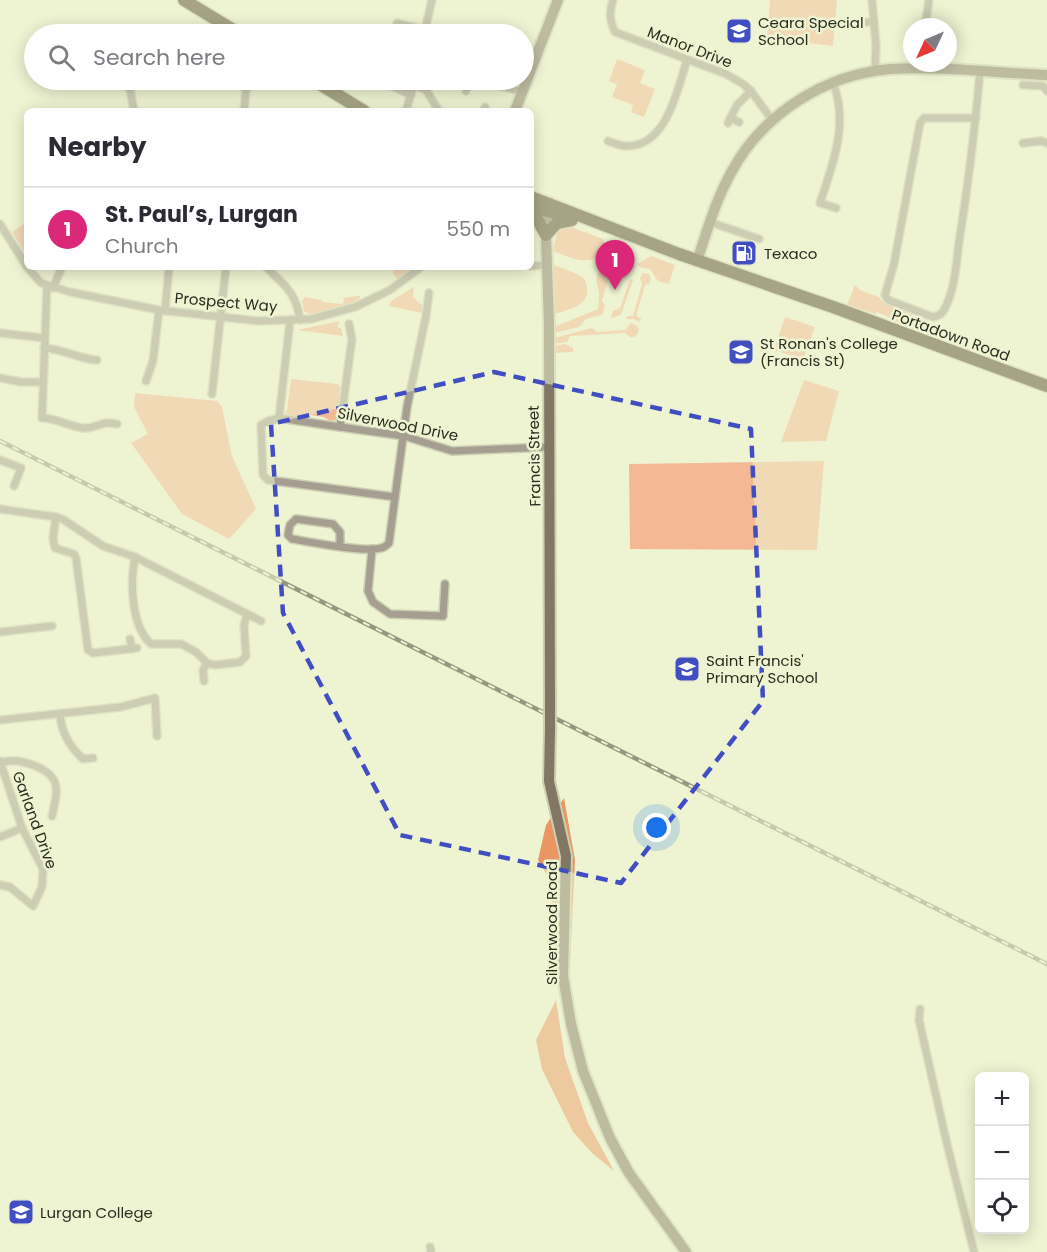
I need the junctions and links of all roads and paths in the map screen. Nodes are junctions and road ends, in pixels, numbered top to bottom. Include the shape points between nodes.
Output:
1 (184, 0) edge
2 (432, 0) edge
3 (558, 0) edge
4 (613, 0) edge
5 (872, 0) edge
6 (929, 0) edge
7 (926, 18) edge
8 (874, 22) junction
9 (397, 23) dead end
10 (843, 23) dead end
11 (224, 24) edge
12 (400, 24) edge
13 (426, 24) edge
14 (687, 60) junction
15 (534, 63) edge
16 (903, 68) edge
17 (957, 70) edge
18 (874, 71) junction
19 (980, 72) junction
20 (1047, 75) edge
21 (833, 83) junction
22 (1023, 85) dead end
23 (130, 90) edge
24 (246, 90) edge
25 (329, 90) edge
26 (401, 90) edge
27 (412, 90) edge
28 (426, 90) edge
29 (516, 90) edge
30 (751, 91) junction
31 (1047, 91) edge
32 (523, 92) joint
33 (411, 95) junction
34 (133, 108) edge
35 (244, 108) edge
36 (359, 108) edge
37 (407, 108) edge
38 (437, 108) edge
39 (516, 108) edge
40 (976, 118) junction
41 (772, 120) junction
42 (739, 122) dead end
43 (608, 141) dead end
44 (1047, 142) edge
45 (1028, 145) dead end
46 (534, 199) edge
47 (534, 207) edge
48 (548, 207) junction
49 (836, 208) dead end
50 (534, 213) edge
51 (574, 219) junction
52 (710, 222) junction
53 (0, 224) edge
54 (597, 224) junction
55 (546, 235) junction
56 (759, 239) dead end
57 (697, 261) junction
58 (24, 262) edge
59 (547, 265) junction
60 (534, 266) edge
61 (29, 270) edge
62 (60, 270) edge
63 (169, 270) edge
64 (226, 270) edge
65 (269, 270) edge
66 (417, 270) edge
67 (50, 287) junction
68 (429, 293) dead end
69 (162, 310) junction
70 (220, 317) junction
71 (300, 320) junction
72 (290, 321) junction
73 (349, 324) dead end
74 (0, 333) edge
75 (44, 338) junction
76 (44, 348) junction
77 (97, 360) dead end
78 (1, 381) edge
79 (146, 381) dead end
80 (43, 382) junction
81 (1047, 386) edge
82 (212, 393) dead end
83 (279, 418) junction
84 (117, 424) dead end
85 (340, 427) junction
86 (404, 436) junction
87 (548, 447) junction
88 (0, 460) edge
89 (14, 486) dead end
90 (395, 497) junction
91 (0, 509) edge
92 (56, 517) junction
93 (339, 546) junction
94 (372, 549) junction
95 (135, 557) junction
96 (445, 584) dead end
97 (247, 615) junction
98 (261, 621) dead end
99 (52, 626) dead end
100 (0, 632) edge
101 (130, 639) dead end
102 (207, 663) junction
103 (204, 681) dead end
104 (550, 710) joint
105 (60, 714) junction
106 (0, 720) edge
107 (158, 736) dead end
108 (93, 758) dead end
109 (0, 762) edge
110 (3, 785) edge
111 (52, 816) dead end
112 (22, 828) junction
113 (0, 837) edge
114 (0, 885) edge
115 (920, 1009) dead end
116 (686, 1252) edge
117 (974, 1252) edge

1 - 11 highway
2 - 13 street
3 - 15 main road
4 - 14 street, Manor Drive via 610,20 615,32
5 - 8 street
6 - 7 street
8 - 10 street
8 - 18 street
9 - 12 street
14 - 30 street, Manor Drive via 726,74
14 - 43 street via 658,131 638,144 625,146
16 - 18 main road
17 - 19 main road
18 - 21 main road
19 - 20 main road
19 - 40 street
21 - 41 main road via 804,96
21 - 49 street via 839,98 840,126 835,158 820,203
22 - 31 street via 1043,86
23 - 34 street
24 - 35 street
25 - 36 highway
26 - 33 street
27 - 33 street
28 - 38 street
29 - 32 street
30 - 41 street, Manor Drive
30 - 42 street via 737,105 729,121
32 - 39 main road
33 - 37 street
40 - 40 street via 924,118 920,123 885,295 888,300 933,317 943,311 952,290
41 - 52 main road via 744,151
44 - 45 street
46 - 48 highway
47 - 48 highway
48 - 51 highway
48 - 54 highway
48 - 55 main road, Francis Street
50 - 55 highway
51 - 54 highway
51 - 55 highway via 557,223
52 - 56 street
52 - 57 main road
53 - 58 street
54 - 57 highway, Portadown Road
55 - 59 main road, Francis Street
57 - 81 highway, Portadown Road
59 - 60 street
59 - 87 main road, Francis Street
61 - 67 street via 36,280
62 - 67 street
63 - 69 street
64 - 70 street
65 - 71 street via 298,303
66 - 71 street, Prospect Way via 390,290 355,307
67 - 69 street, Prospect Way
67 - 75 street
68 - 86 street
69 - 70 street, Prospect Way
69 - 79 street
70 - 72 street, Prospect Way
70 - 82 street
71 - 72 street, Prospect Way
72 - 83 street
73 - 85 street via 352,339
74 - 75 street
75 - 76 street
76 - 77 street
76 - 80 street
78 - 80 street
80 - 84 street via 42,418 83,428 106,421
83 - 85 street, Silverwood Drive
83 - 90 street via 268,420 260,429 265,478
85 - 86 street, Silverwood Drive
86 - 87 street, Silverwood Drive via 452,451
86 - 90 street
87 - 104 main road, Francis Street
88 - 89 street via 21,468
90 - 94 street via 389,543
91 - 92 street
92 - 95 street via 103,546
92 - 101 street via 54,548 76,558 88,650 93,653 134,648
93 - 93 street via 292,539 288,535 290,525 296,519 333,524 340,532
93 - 94 street
94 - 96 street via 368,591 373,602 390,614 443,615
95 - 97 street
95 - 102 street via 132,591 143,637 151,644 188,646
97 - 98 street
97 - 102 street via 244,659
99 - 100 street
102 - 103 street
104 - 116 main road, Silverwood Road, bridge via 549,781 566,856 562,961 571,1024 583,1071 610,1138 629,1173
105 - 106 street
105 - 107 street via 121,707 155,698
105 - 108 street via 66,736 76,752 83,759
109 - 110 street, Garland Drive
109 - 111 street via 22,761 50,772 57,794
110 - 112 street, Garland Drive
112 - 113 street
112 - 114 street, Garland Drive via 43,869 42,887 33,906 10,887
115 - 117 street via 919,1020

